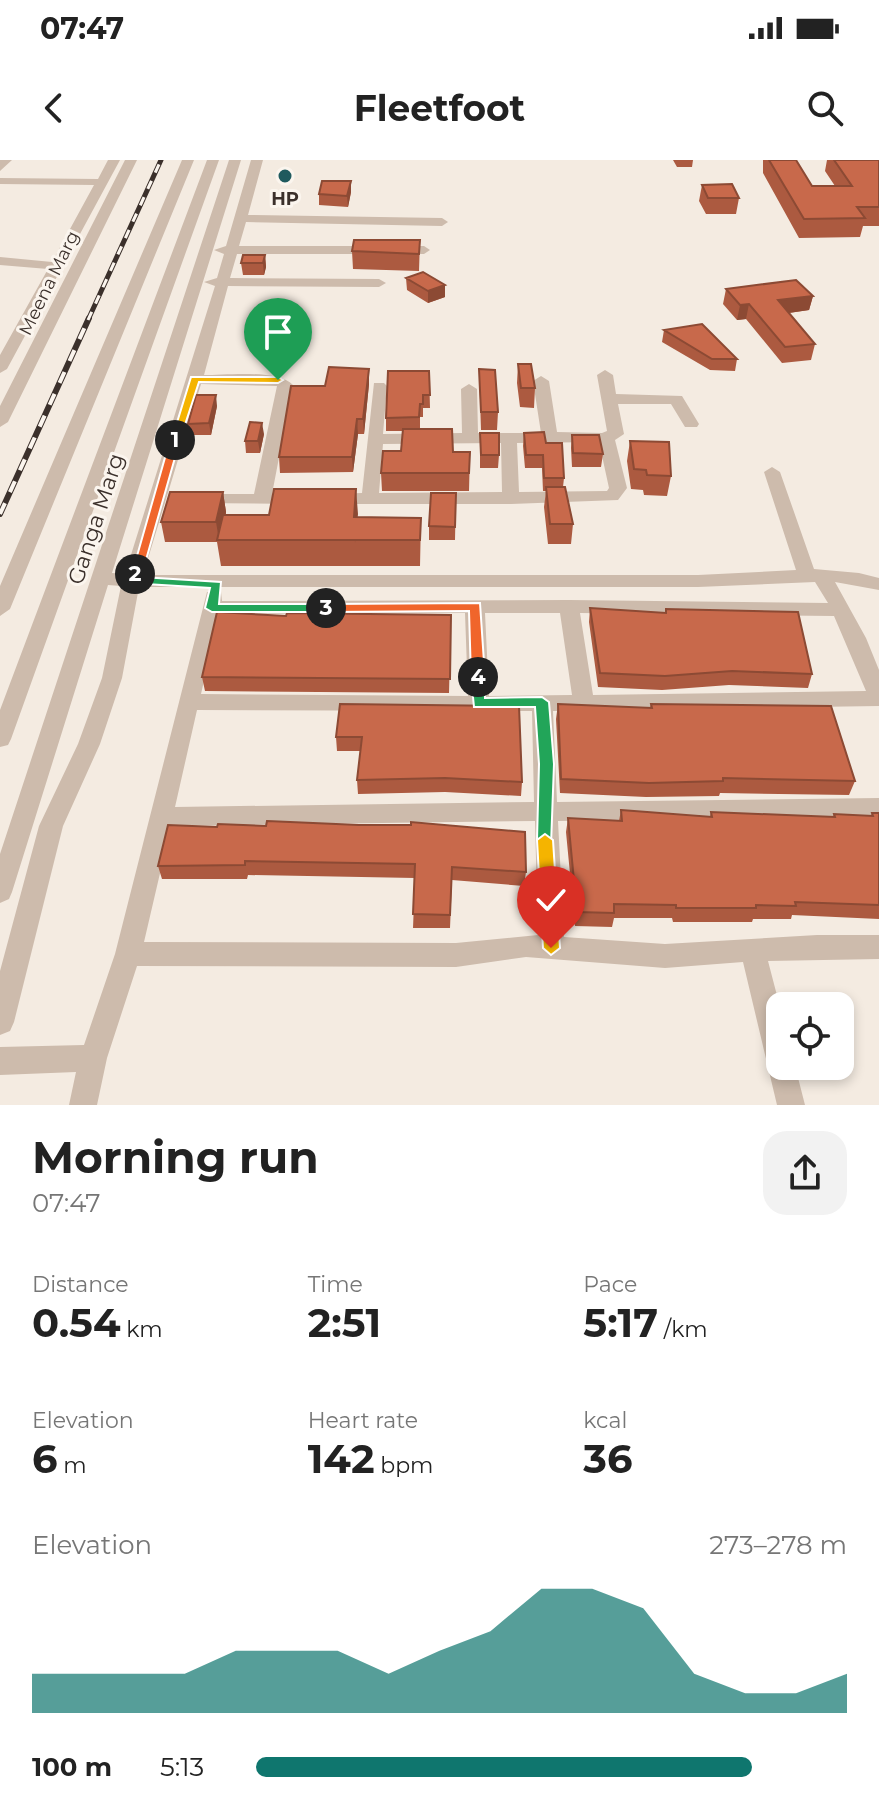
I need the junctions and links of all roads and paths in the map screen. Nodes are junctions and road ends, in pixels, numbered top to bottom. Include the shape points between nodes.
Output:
1 (6, 160) edge
2 (104, 160) edge
3 (114, 160) edge
4 (131, 160) edge
5 (188, 160) edge
6 (213, 160) edge
7 (235, 160) edge
8 (257, 160) edge
9 (0, 168) edge
10 (0, 181) edge
11 (97, 182) junction
12 (221, 206) junction
13 (242, 212) junction
14 (442, 222) dead end
15 (208, 250) junction
16 (231, 250) junction
17 (424, 250) dead end
18 (0, 261) edge
19 (51, 265) junction
20 (197, 282) junction
21 (222, 282) junction
22 (379, 283) dead end
23 (0, 346) edge
24 (0, 369) edge
25 (605, 375) dead end
26 (195, 379) junction
27 (541, 381) dead end
28 (379, 386) dead end
29 (469, 389) dead end
30 (610, 399) junction
31 (2, 413) edge
32 (691, 424) dead end
33 (550, 437) junction
34 (606, 437) junction
35 (470, 438) junction
36 (509, 438) junction
37 (375, 439) junction
38 (772, 472) dead end
39 (128, 499) junction
40 (171, 499) junction
41 (262, 499) junction
42 (370, 499) junction
43 (511, 499) junction
44 (103, 578) junction
45 (816, 578) junction
46 (134, 581) junction
47 (879, 584) edge
48 (214, 596) junction
49 (475, 606) junction
50 (569, 606) junction
51 (0, 609) edge
52 (841, 610) junction
53 (879, 697) edge
54 (583, 701) junction
55 (191, 702) junction
56 (542, 702) junction
57 (479, 704) junction
58 (0, 739) edge
59 (879, 807) edge
60 (545, 811) junction
61 (162, 817) junction
62 (0, 892) edge
63 (879, 947) edge
64 (551, 948) junction
65 (753, 951) junction
66 (128, 954) junction
67 (766, 1006) edge
68 (0, 1022) edge
69 (93, 1058) junction
70 (0, 1061) edge
71 (784, 1080) edge
72 (83, 1105) edge
73 (791, 1105) edge

1 - 9 street
2 - 11 street
3 - 11 street, Meena Marg
4 - 31 street, Meena Marg
5 - 51 street
6 - 58 street, Ganga Marg
7 - 12 street, Ganga Marg
8 - 13 street
10 - 11 street
11 - 19 street, Meena Marg
12 - 13 street
12 - 15 street, Ganga Marg
13 - 14 street
13 - 16 street
15 - 16 street
15 - 20 street, Ganga Marg
16 - 17 street
16 - 21 street
18 - 19 street
19 - 23 street
19 - 24 street, Meena Marg
20 - 21 street
20 - 39 street, Ganga Marg
21 - 22 street
21 - 26 street
25 - 30 street
26 - 40 street
26 - 41 street via 278,380 285,385
27 - 33 street
28 - 37 street
29 - 35 street
30 - 32 street via 676,399
30 - 34 street via 616,434
33 - 34 street
33 - 36 street
34 - 43 street via 618,488 612,496
35 - 36 street
35 - 37 street
36 - 43 street
37 - 42 street
38 - 45 street
39 - 40 street
39 - 44 street, Ganga Marg
40 - 41 street
40 - 46 street
41 - 42 street
42 - 43 street
44 - 46 street
44 - 62 street, Ganga Marg
45 - 47 street
45 - 48 street
45 - 52 street
46 - 48 street
46 - 68 street via 107,692 51,826
48 - 49 street
48 - 55 street
49 - 50 street
49 - 57 street
50 - 52 street
50 - 54 street
52 - 53 street
53 - 54 street
54 - 56 street
55 - 57 street
55 - 61 street
56 - 57 street
56 - 60 street
59 - 60 street
60 - 61 street
60 - 64 street
61 - 66 street
63 - 65 street
64 - 65 street via 665,956
64 - 66 street via 456,955
65 - 67 street
66 - 69 street
69 - 70 street
69 - 72 street
71 - 73 street

